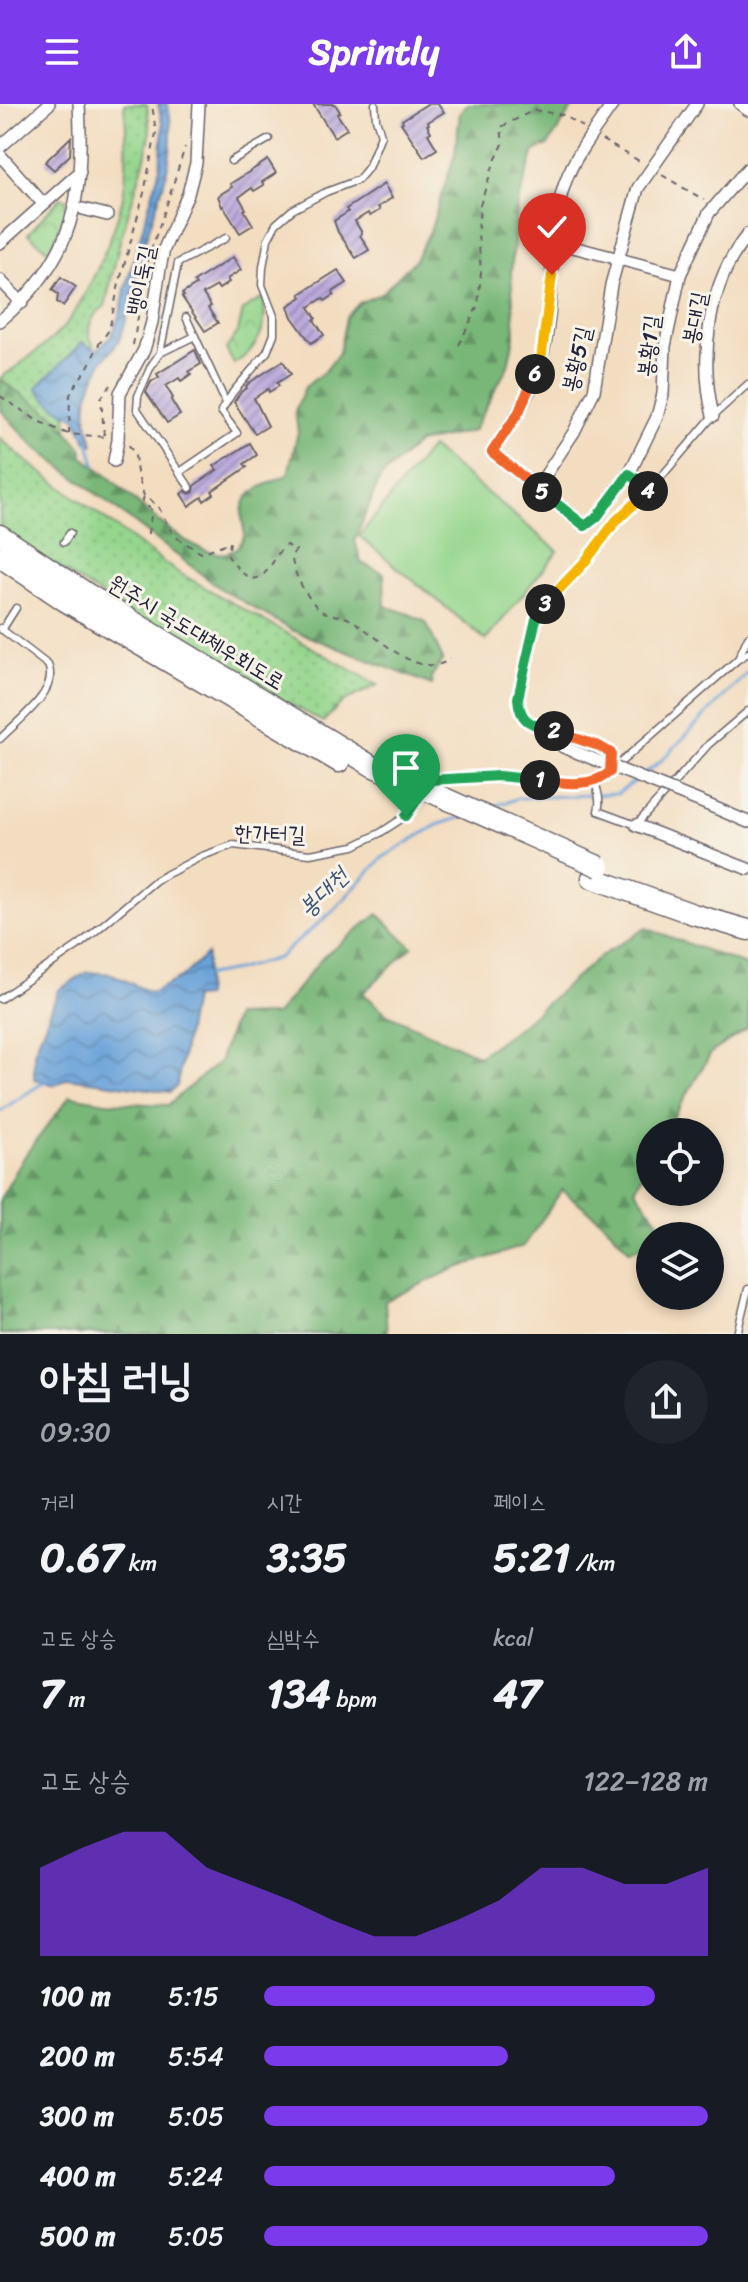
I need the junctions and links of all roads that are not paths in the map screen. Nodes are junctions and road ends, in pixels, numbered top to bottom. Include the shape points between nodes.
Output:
1 (49, 104) edge
2 (79, 104) edge
3 (199, 104) edge
4 (375, 104) edge
5 (613, 104) edge
6 (697, 104) edge
7 (740, 104) edge
8 (748, 110) edge
9 (269, 139) dead end
10 (0, 147) edge
11 (0, 155) edge
12 (231, 161) dead end
13 (748, 168) edge
14 (80, 172) junction
15 (62, 188) junction
16 (78, 196) junction
17 (39, 199) dead end
18 (83, 209) dead end
19 (107, 215) dead end
20 (748, 234) edge
21 (226, 238) dead end
22 (554, 242) junction
23 (0, 243) edge
24 (618, 258) junction
25 (680, 275) junction
26 (0, 280) edge
27 (22, 303) junction
28 (186, 317) dead end
29 (0, 321) edge
30 (195, 336) junction
31 (160, 353) junction
32 (748, 384) edge
33 (226, 403) junction
34 (713, 416) junction
35 (114, 461) dead end
36 (180, 472) junction
37 (629, 474) junction
38 (190, 488) dead end
39 (537, 488) junction
40 (651, 489) junction
41 (70, 533) dead end
42 (0, 535) edge
43 (64, 542) dead end
44 (0, 557) edge
45 (16, 608) dead end
46 (1, 629) edge
47 (748, 637) edge
48 (748, 653) edge
49 (737, 660) junction
50 (748, 711) edge
51 (567, 736) junction
52 (0, 739) edge
53 (369, 772) junction
54 (607, 774) junction
55 (596, 784) junction
56 (748, 822) edge
57 (636, 825) junction
58 (748, 869) edge
59 (596, 872) junction
60 (748, 917) edge
61 (748, 930) edge
62 (0, 999) edge
63 (748, 1289) edge
64 (737, 1334) edge

1 - 10 street
2 - 14 street
3 - 35 street, 뱅이둑길 via 199,151 188,194 164,249 144,350 120,393
4 - 33 lane via 381,135 368,168 358,180 292,210 268,239 262,285 274,316 274,334 267,352
5 - 22 street via 566,180
6 - 24 street, 봉황5길 via 638,188
7 - 8 street
9 - 12 lane
11 - 17 street
13 - 25 street, 봉황1길 via 709,213
14 - 15 street
14 - 16 street
15 - 16 street
15 - 23 street
16 - 27 street via 59,253
18 - 19 street
20 - 34 street, 봉대길 via 723,276 706,339
21 - 31 lane via 178,263
22 - 24 street
22 - 39 street via 541,360 519,412 492,452
24 - 25 street
24 - 39 street, 봉황5길 via 594,391
25 - 37 street, 봉황1길 via 665,346 663,394
26 - 27 street
27 - 29 street
28 - 30 lane
30 - 31 lane
30 - 33 lane
31 - 36 lane via 138,396 137,409
32 - 34 lane
33 - 36 lane via 221,411 237,433
34 - 40 lane
36 - 38 lane
37 - 39 street, 봉황1길 via 585,526
37 - 40 lane
40 - 51 lane via 616,521 536,619 519,711 532,724
41 - 43 lane
42 - 53 highway, 원주시 국도대체우회도로
44 - 53 highway, 원주시 국도대체우회도로 via 65,601
45 - 46 lane
46 - 52 lane via 52,673 46,693
47 - 49 lane
48 - 49 lane
49 - 54 lane, 한가터길
50 - 57 lane via 709,744
51 - 54 lane via 611,753
51 - 56 street, bridge via 563,747
53 - 59 highway
54 - 55 lane, 한가터길
55 - 57 lane via 598,811
55 - 62 lane, 한가터길 via 499,776 430,780 406,816 354,846 310,854 233,845 202,856 156,880 79,945
57 - 58 street
59 - 60 highway
59 - 61 highway via 693,914
63 - 64 lane

